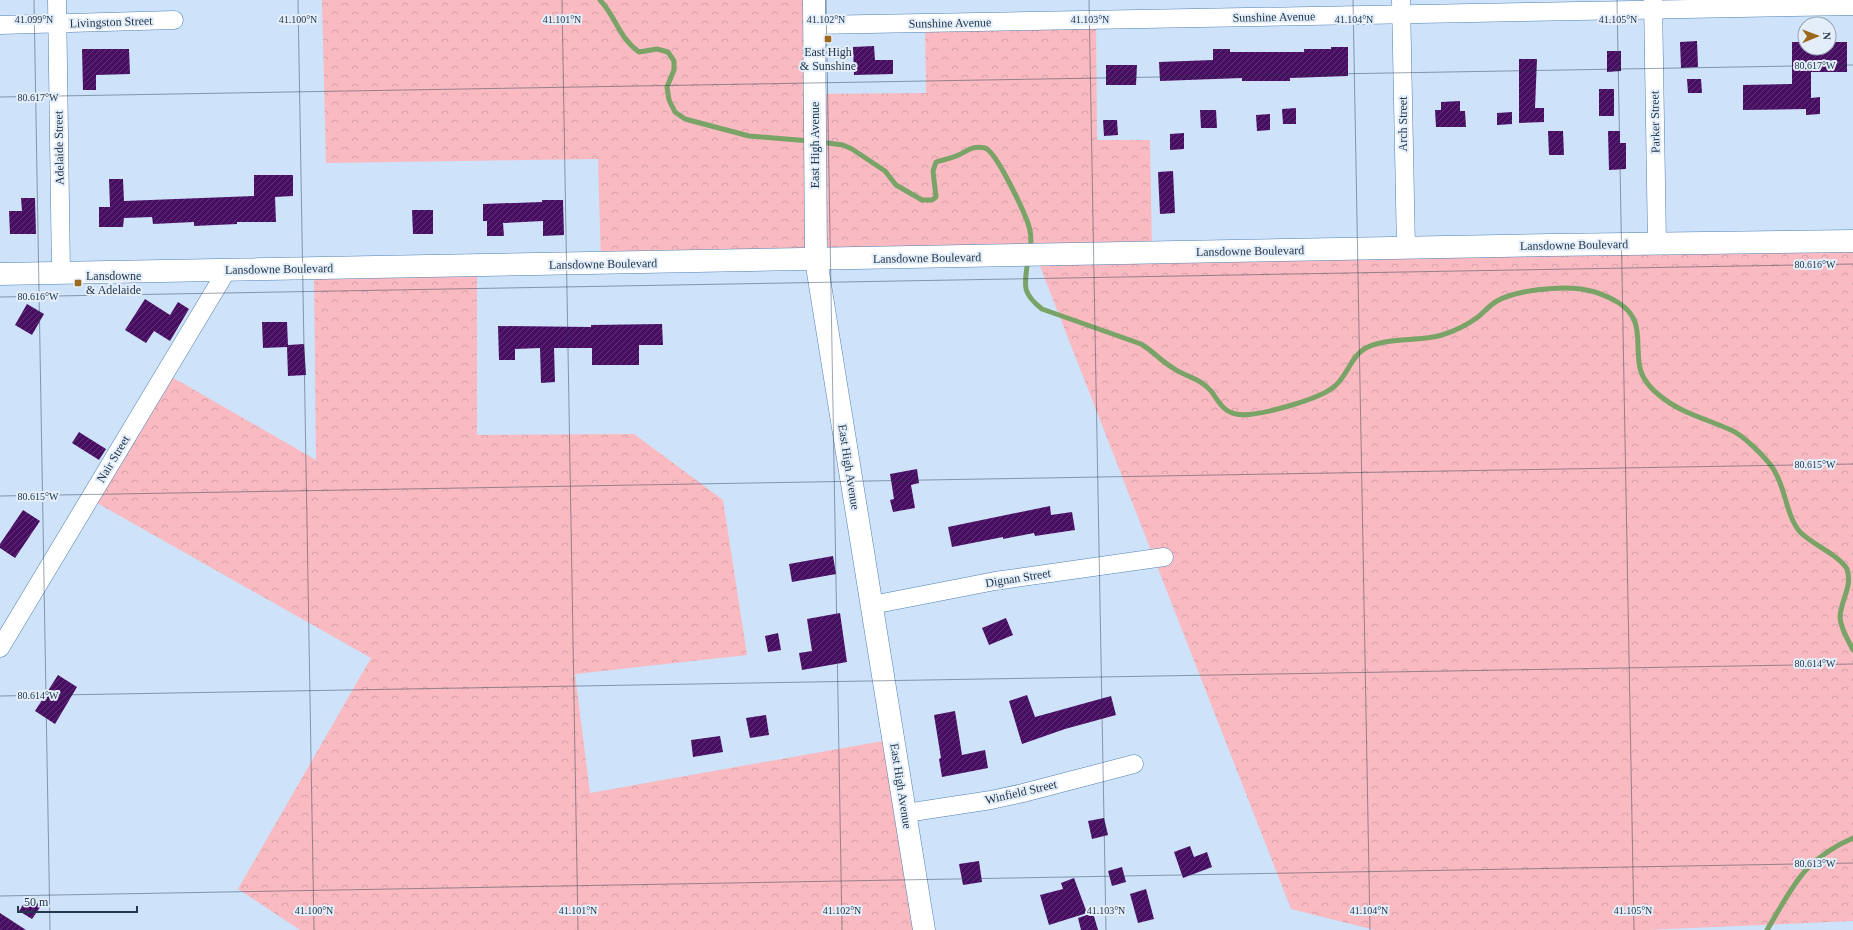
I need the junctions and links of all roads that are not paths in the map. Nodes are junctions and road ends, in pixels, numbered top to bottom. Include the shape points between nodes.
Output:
1 (57, 0) edge
2 (814, 0) edge
3 (1653, 5) edge
4 (1853, 6) edge
5 (1401, 7) edge
6 (174, 20) dead end
7 (57, 24) junction
8 (0, 25) edge
9 (814, 25) junction
10 (1853, 241) edge
11 (1657, 244) junction
12 (1406, 248) junction
13 (816, 260) junction
14 (227, 270) junction
15 (61, 273) junction
16 (0, 274) edge
17 (1164, 557) dead end
18 (872, 605) junction
19 (0, 648) edge
20 (1134, 764) dead end
21 (906, 814) junction
22 (924, 930) edge

1 - 7 street, Adelaide Street
2 - 9 street, East High Avenue
3 - 4 street, Sunshine Avenue
3 - 5 street, Sunshine Avenue
3 - 11 street, Parker Street
5 - 9 street, Sunshine Avenue
5 - 12 street, Arch Street
6 - 7 street, Livingston Street
7 - 8 street, Livingston Street
7 - 15 street, Adelaide Street
9 - 13 street, East High Avenue
10 - 11 street, Lansdowne Boulevard
11 - 12 street, Lansdowne Boulevard
12 - 13 street, Lansdowne Boulevard
13 - 14 street, Lansdowne Boulevard
13 - 18 street, East High Avenue
14 - 15 street, Lansdowne Boulevard
14 - 19 street, Nair Street
15 - 16 street, Lansdowne Boulevard
17 - 18 street, Dignan Street via 995,581
18 - 21 street, East High Avenue
20 - 21 street, Winfield Street via 1023,793
21 - 22 street, East High Avenue

